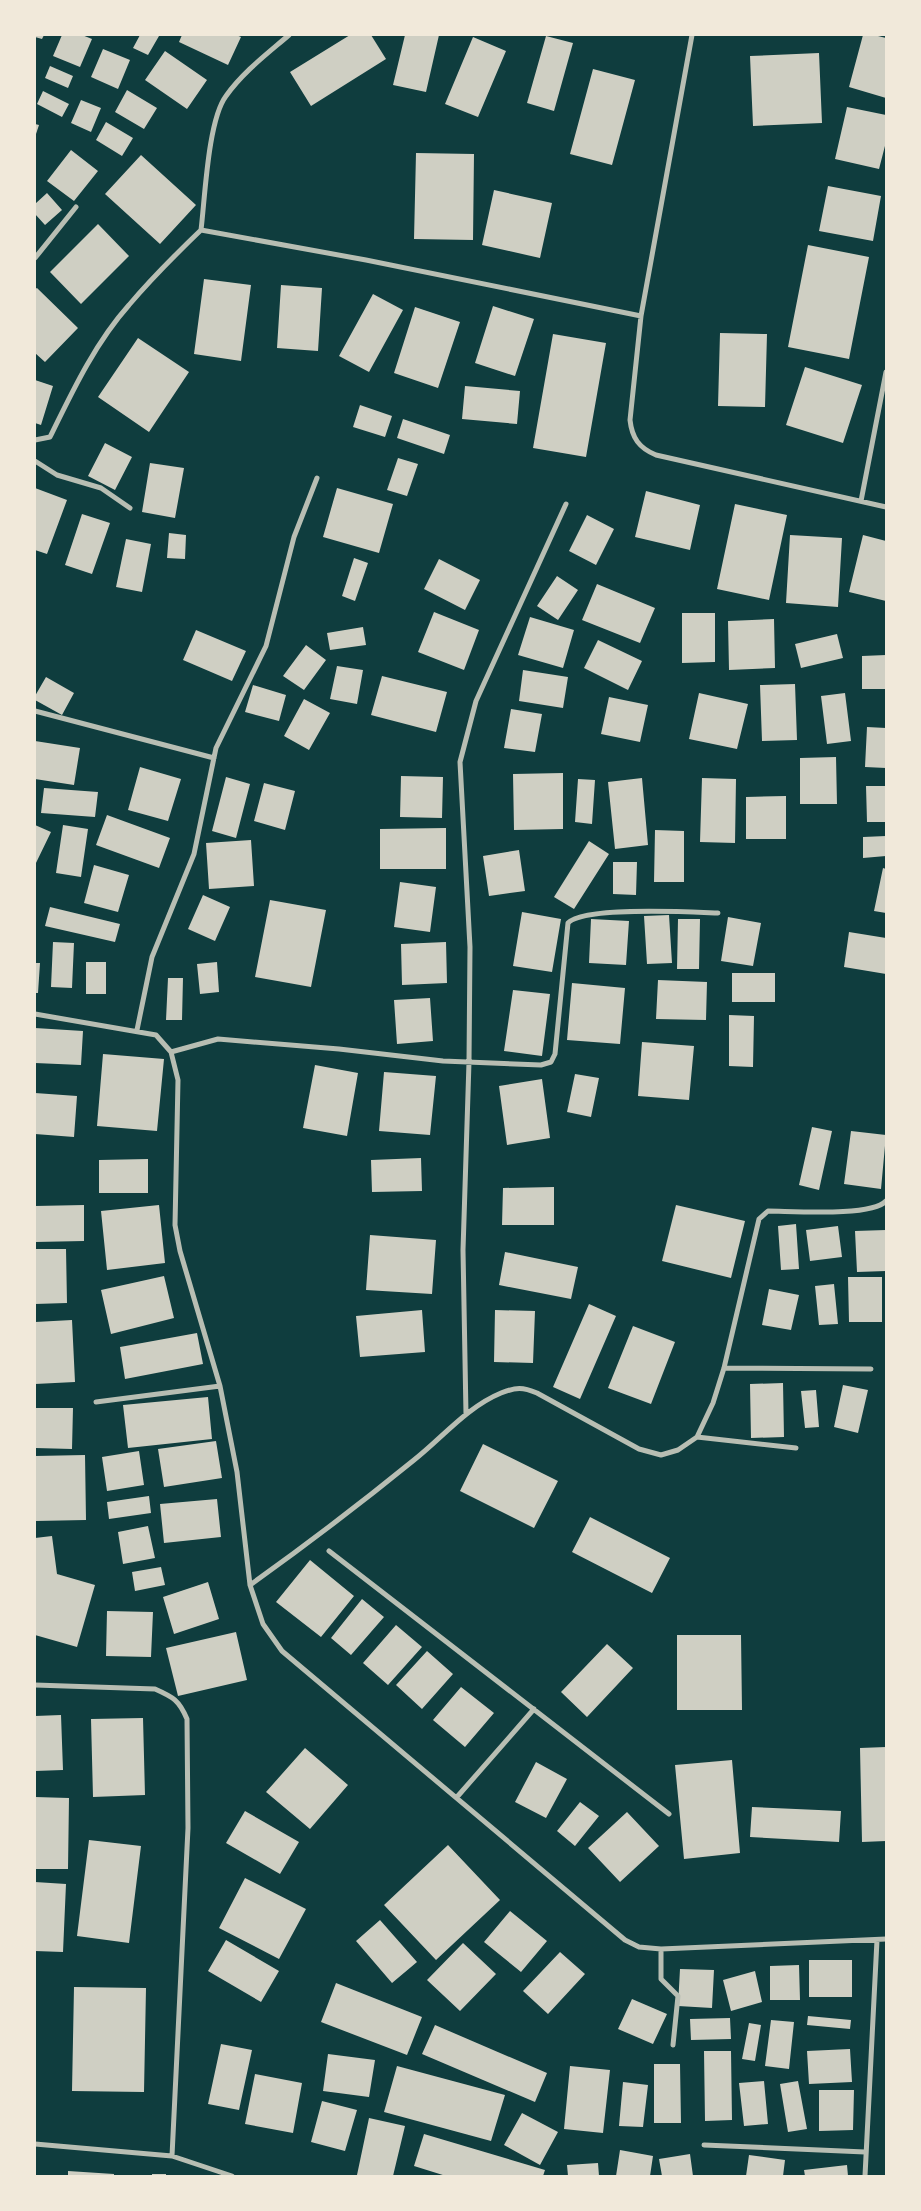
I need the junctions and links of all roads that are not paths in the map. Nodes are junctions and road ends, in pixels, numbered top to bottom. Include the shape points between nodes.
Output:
1 (289, 35) edge
2 (692, 35) edge
3 (76, 208) dead end
4 (201, 230) junction
5 (35, 258) edge
6 (641, 316) junction
7 (886, 372) edge
8 (35, 440) edge
9 (35, 462) edge
10 (317, 478) dead end
11 (861, 501) junction
12 (566, 504) dead end
13 (886, 507) edge
14 (130, 508) dead end
15 (35, 710) edge
16 (214, 758) junction
17 (718, 912) dead end
18 (35, 1014) edge
19 (137, 1030) junction
20 (171, 1052) junction
21 (469, 1062) junction
22 (885, 1206) edge
23 (724, 1368) junction
24 (871, 1369) dead end
25 (220, 1386) junction
26 (96, 1402) dead end
27 (466, 1414) junction
28 (697, 1437) junction
29 (796, 1448) dead end
30 (329, 1551) dead end
31 (250, 1585) junction
32 (35, 1685) edge
33 (534, 1709) junction
34 (457, 1797) junction
35 (670, 1814) dead end
36 (886, 1939) edge
37 (876, 1940) junction
38 (661, 1949) junction
39 (673, 2045) dead end
40 (35, 2144) edge
41 (704, 2144) dead end
42 (865, 2152) junction
43 (172, 2156) junction
44 (232, 2176) edge
45 (865, 2176) edge

1 - 4 street via 246,73 224,98 213,128
2 - 6 street
3 - 5 street
4 - 6 street
4 - 8 street via 128,306 101,344 50,437
6 - 11 street via 630,420 632,433 646,451
7 - 11 street
9 - 14 street via 57,474 100,488
10 - 16 street via 294,537 266,646
11 - 13 street
12 - 21 street via 476,701 460,762 470,938
15 - 16 street
16 - 19 street via 194,854 152,957
17 - 21 street via 649,911 586,915 571,920 568,923 555,1054 551,1062 541,1065
18 - 19 street
19 - 20 street via 156,1035
20 - 21 street via 218,1039
20 - 25 street via 178,1080 175,1225
21 - 27 street via 463,1250
22 - 23 street via 864,1211 768,1211 763,1214 758,1220
23 - 24 street
23 - 28 street via 713,1403
25 - 26 street
25 - 31 street via 237,1472
27 - 28 street via 501,1393 522,1387 640,1449 661,1455 678,1450
27 - 31 street via 365,1500
28 - 29 street
30 - 33 street
31 - 34 street via 263,1624 282,1650
32 - 43 street via 155,1689 180,1704 187,1719 188,1828
33 - 34 street
33 - 35 street
34 - 38 street via 625,1940 639,1947
36 - 37 street
37 - 38 street
37 - 42 street
38 - 39 street via 661,1979 678,1996
40 - 43 street
41 - 42 street
42 - 45 street
43 - 44 street

